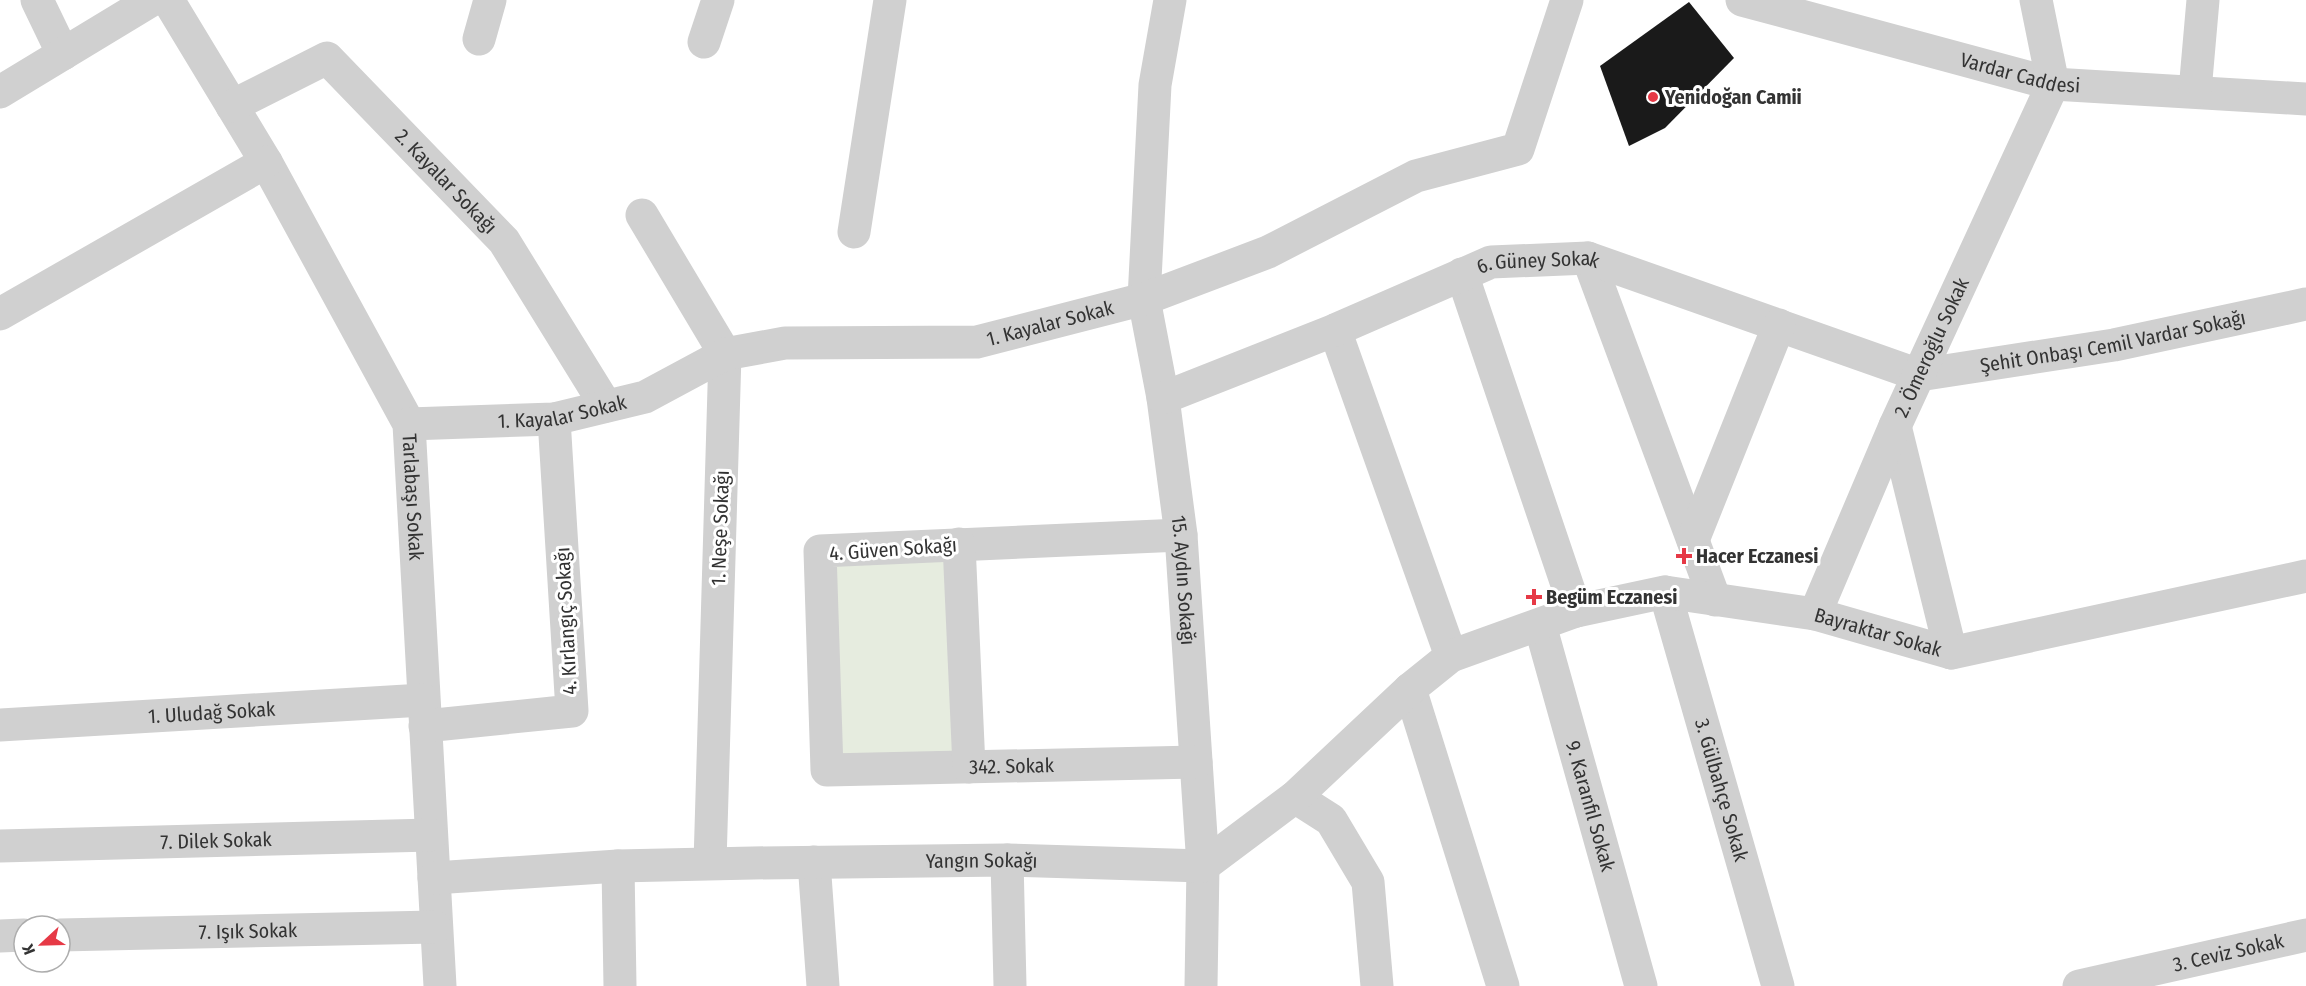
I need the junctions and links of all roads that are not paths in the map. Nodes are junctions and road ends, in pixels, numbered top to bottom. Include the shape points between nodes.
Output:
1 (37, 0) edge
2 (152, 0) edge
3 (168, 0) edge
4 (490, 0) edge
5 (718, 0) edge
6 (890, 0) edge
7 (1170, 0) edge
8 (1567, 0) edge
9 (1742, 0) edge
10 (2036, 0) edge
11 (2203, 0) edge
12 (479, 39) dead end
13 (704, 42) dead end
14 (63, 54) junction
15 (2053, 84) junction
16 (2195, 91) junction
17 (0, 92) edge
18 (2306, 99) edge
19 (232, 106) junction
20 (266, 162) junction
21 (642, 215) dead end
22 (854, 232) dead end
23 (1588, 258) junction
24 (1462, 274) junction
25 (1144, 299) junction
26 (2306, 304) edge
27 (0, 314) edge
28 (1779, 325) junction
29 (1335, 330) junction
30 (725, 354) junction
31 (1919, 375) junction
32 (1163, 398) junction
33 (606, 406) junction
34 (554, 419) junction
35 (409, 424) junction
36 (1895, 426) junction
37 (1181, 535) junction
38 (1693, 540) junction
39 (959, 544) junction
40 (2306, 576) edge
41 (1665, 592) junction
42 (1715, 600) junction
43 (1576, 611) junction
44 (1815, 614) junction
45 (1540, 625) junction
46 (1951, 654) junction
47 (1452, 656) junction
48 (1410, 688) junction
49 (424, 713) junction
50 (0, 725) edge
51 (1196, 762) junction
52 (969, 767) junction
53 (827, 770) joint
54 (1296, 797) junction
55 (431, 835) junction
56 (0, 846) edge
57 (1007, 860) junction
58 (814, 862) junction
59 (710, 863) junction
60 (618, 866) junction
61 (1203, 866) junction
62 (434, 878) junction
63 (435, 927) junction
64 (72, 935) edge
65 (2306, 935) edge
66 (440, 986) edge
67 (620, 986) edge
68 (823, 986) edge
69 (1010, 986) edge
70 (1201, 986) edge
71 (1377, 986) edge
72 (1503, 986) edge
73 (1641, 986) edge
74 (1778, 986) edge
75 (2079, 986) edge

1 - 14 street
2 - 14 street
3 - 19 street, Tarlabaşı Sokak
4 - 12 street
5 - 13 street
6 - 22 street
7 - 25 street, 15. Aydın Sokağı via 1155,85
8 - 25 street, 1. Kayalar Sokak via 1518,149 1416,176 1268,252
9 - 15 street, Vardar Caddesi
10 - 15 street
11 - 16 street
14 - 17 street
15 - 16 street, Vardar Caddesi
15 - 31 street, 2. Ömeroğlu Sokak
16 - 18 street, Vardar Caddesi
19 - 20 street, Tarlabaşı Sokak
19 - 33 street, 2. Kayalar Sokağı via 327,58 504,241
20 - 27 street
20 - 35 street, Tarlabaşı Sokak
21 - 30 street
23 - 24 street, 6. Güney Sokak via 1491,262
23 - 28 street, 6. Güney Sokak
23 - 38 street
24 - 29 street, 6. Güney Sokak
24 - 43 street
25 - 30 street, 1. Kayalar Sokak via 977,342 785,343
25 - 32 street, 15. Aydın Sokağı
26 - 31 street, Şehit Onbaşı Cemil Vardar Sokağı via 2114,345
28 - 31 street, 6. Güney Sokak
28 - 38 street
29 - 32 street, 6. Güney Sokak
29 - 47 street
30 - 33 street, 1. Kayalar Sokak via 645,397
30 - 59 street, 1. Neşe Sokağı
31 - 36 street, 2. Ömeroğlu Sokak
32 - 37 street, 15. Aydın Sokağı
33 - 34 street, 1. Kayalar Sokak
34 - 35 street, 1. Kayalar Sokak
34 - 49 street, 4. Kırlangıç Sokağı via 572,711
35 - 49 street, Tarlabaşı Sokak
36 - 44 street, 2. Ömeroğlu Sokak
36 - 46 street
37 - 39 street, 4. Güven Sokağı
37 - 51 street, 15. Aydın Sokağı
38 - 42 street
39 - 52 street
39 - 53 street, 4. Güven Sokağı via 820,551
40 - 46 street, Bayraktar Sokak
41 - 42 street, Bayraktar Sokak
41 - 43 street, Bayraktar Sokak
41 - 74 street, 3. Gülbahçe Sokak
42 - 44 street, Bayraktar Sokak
43 - 45 street, Bayraktar Sokak
44 - 46 street, Bayraktar Sokak
45 - 47 street, Bayraktar Sokak
45 - 73 street, 9. Karanfil Sokak
47 - 48 street
48 - 54 street
48 - 72 street
49 - 50 street, 1. Uludağ Sokak
49 - 55 street, Tarlabaşı Sokak
51 - 52 street, 342. Sokak
51 - 61 street, 15. Aydın Sokağı
52 - 53 street, 342. Sokak
54 - 61 street
54 - 71 street via 1331,820 1368,882
55 - 56 street, 7. Dilek Sokak
55 - 62 street, Tarlabaşı Sokak
57 - 58 street, Yangın Sokağı
57 - 61 street, Yangın Sokağı
57 - 69 street
58 - 59 street, Yangın Sokağı
58 - 68 street
59 - 60 street, Yangın Sokağı
60 - 62 street, Yangın Sokağı
60 - 67 street
61 - 70 street, 15. Aydın Sokağı
62 - 63 street, Tarlabaşı Sokak
63 - 64 street, 7. Işık Sokak
63 - 66 street, Tarlabaşı Sokak
65 - 75 street, 3. Ceviz Sokak

